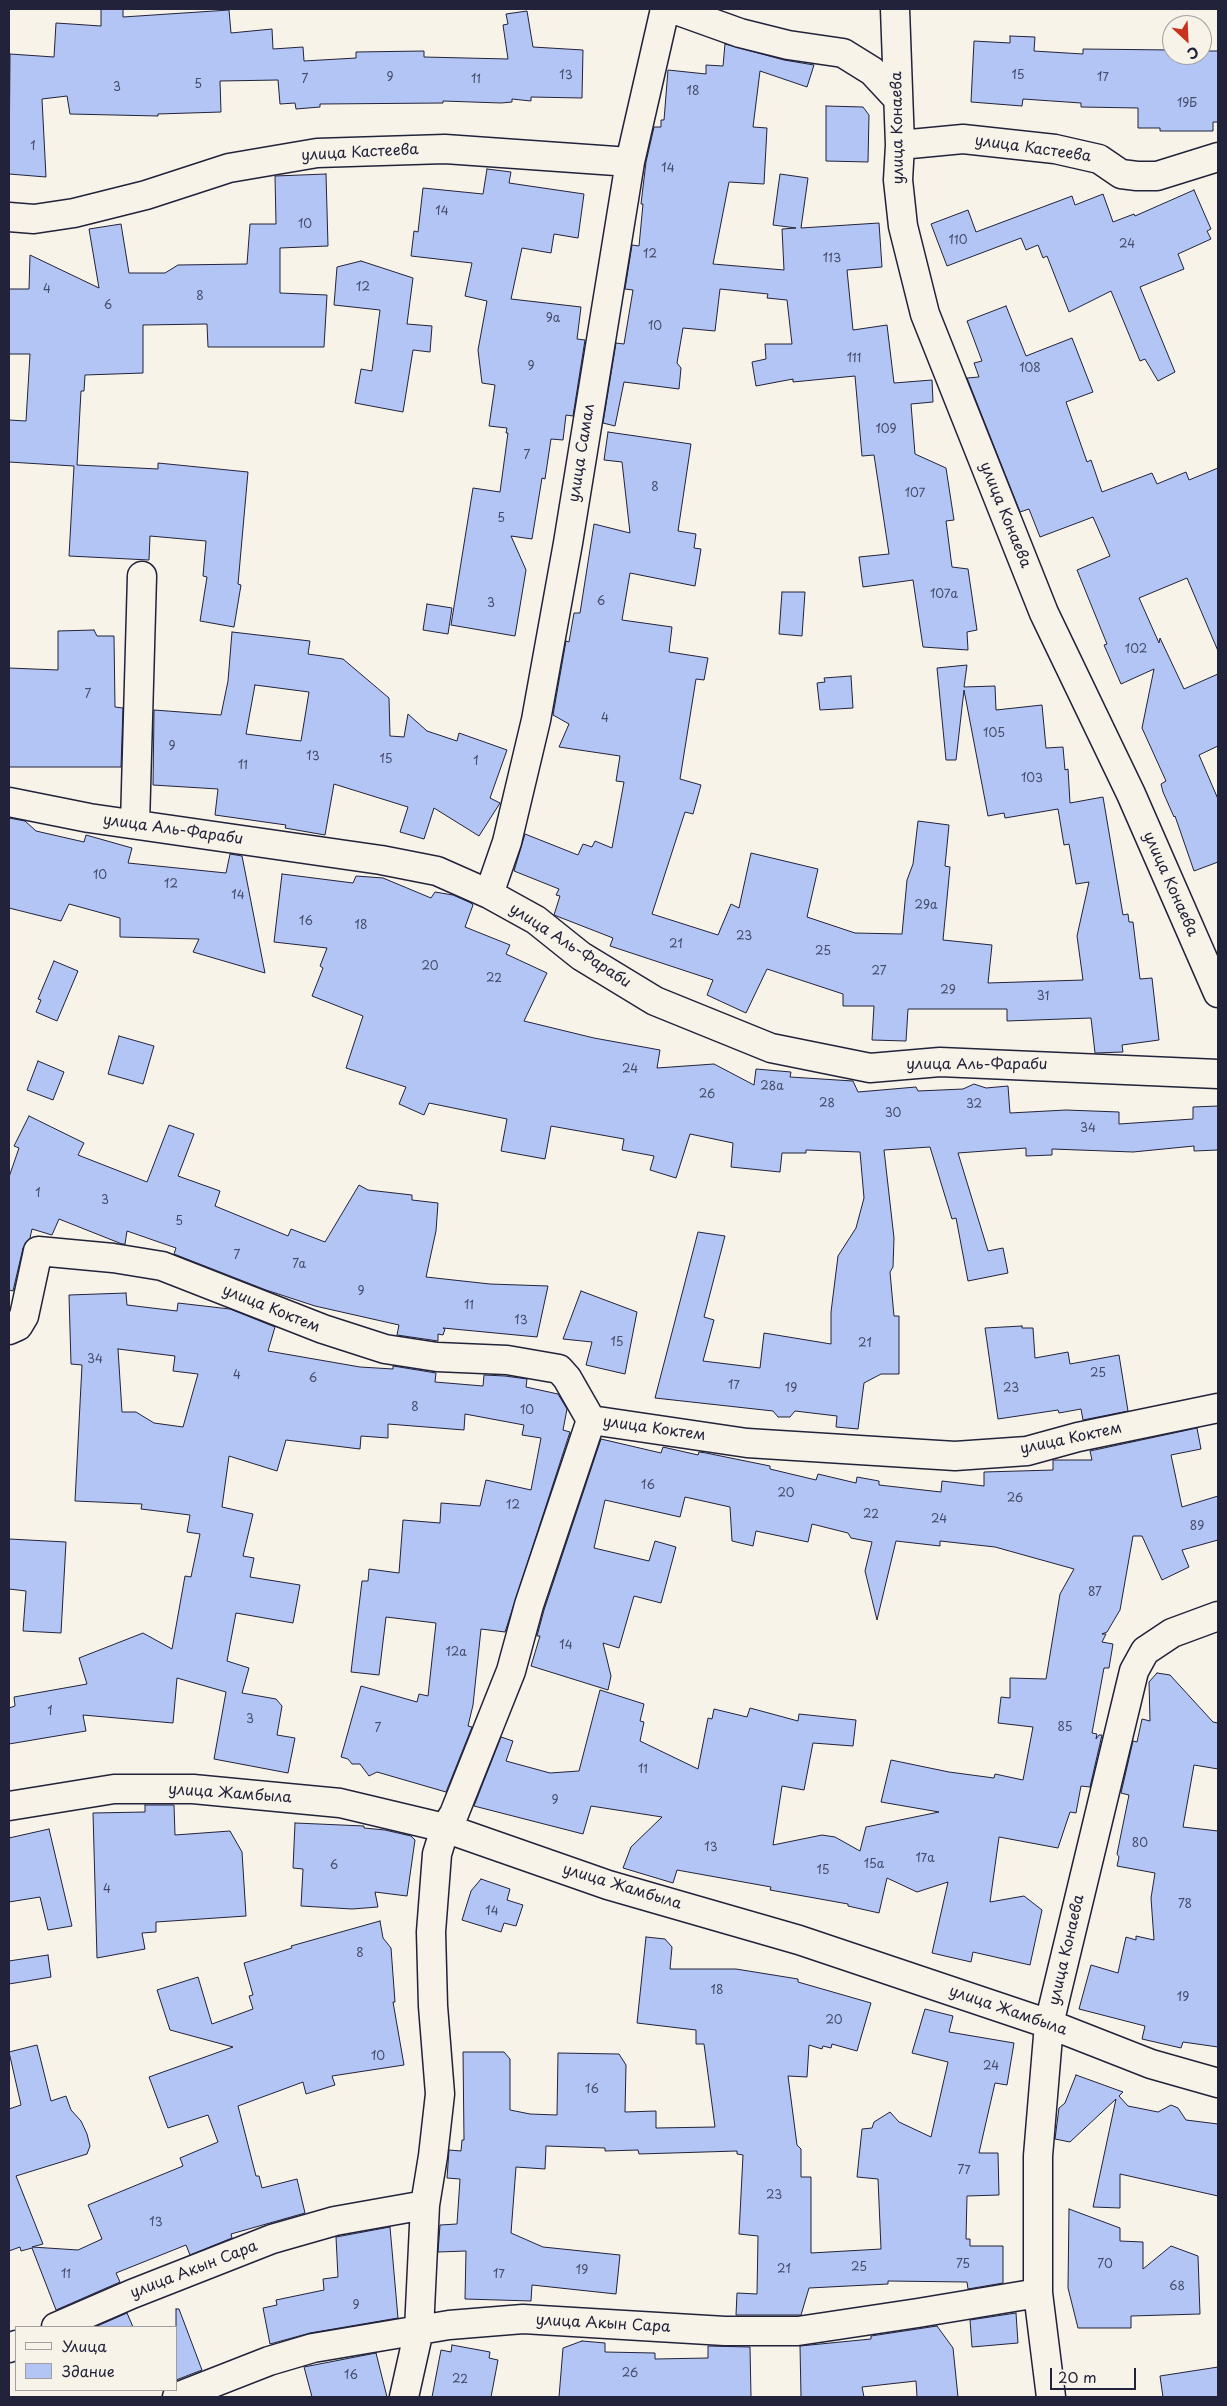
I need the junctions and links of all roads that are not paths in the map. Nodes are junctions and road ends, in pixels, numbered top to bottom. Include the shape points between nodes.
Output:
1 (665, 9) edge
2 (673, 9) edge
3 (894, 9) edge
4 (898, 99) junction
5 (900, 145) junction
6 (1218, 157) edge
7 (630, 162) junction
8 (9, 217) edge
9 (142, 576) dead end
10 (9, 802) edge
11 (135, 824) junction
12 (489, 894) junction
13 (1218, 993) edge
14 (1218, 1074) edge
15 (9, 1330) edge
16 (1218, 1408) edge
17 (591, 1420) junction
18 (1218, 1616) edge
19 (9, 1806) edge
20 (444, 1828) junction
21 (1049, 2024) junction
22 (1218, 2084) edge
23 (425, 2205) junction
24 (1038, 2293) junction
25 (58, 2326) edge
26 (419, 2330) junction
27 (177, 2397) edge
28 (404, 2397) edge
29 (1051, 2397) edge

1 - 7 street, улица Самал
2 - 4 street via 740,33 788,45 843,53 872,71
3 - 4 street, улица Конаева
4 - 5 street, улица Конаева
5 - 6 street, улица Кастеева via 963,139 1055,149 1098,159 1121,174 1137,176 1157,176
5 - 13 street, улица Конаева via 898,180 903,226 925,314 1044,613 1131,794
7 - 8 street, улица Кастеева via 445,149 317,153 229,168 146,195 74,213 34,219
7 - 12 street, улица Самал via 536,720 507,842
9 - 11 street
10 - 11 street, улица Аль-Фараби
11 - 12 street, улица Аль-Фараби via 437,871
12 - 14 street, улица Аль-Фараби via 536,920 581,956 655,1001 771,1048 870,1068 940,1062
15 - 17 street, улица Коктем via 18,1326 24,1316 38,1251 112,1258 162,1266 323,1329 385,1349 437,1357 507,1360 559,1369
16 - 17 street, улица Коктем via 1027,1451 955,1456 747,1443
17 - 20 street via 528,1606 511,1671 454,1814
18 - 21 street, улица Конаева via 1172,1633 1145,1651 1134,1671
19 - 20 street, улица Жамбыла via 114,1789 193,1789 340,1803
20 - 21 street, улица Жамбыла via 608,1884 799,1940
20 - 23 street via 436,1854 431,1932 440,2094
21 - 22 street, улица Жамбыла via 1151,2064
21 - 24 street, улица Конаева via 1038,2156
23 - 25 street, улица Акын Сара via 335,2221 272,2239
23 - 26 street
24 - 26 street, улица Акын Сара via 798,2330 725,2331 522,2320
24 - 29 street, улица Конаева
26 - 27 street, улица Акын Сара via 314,2348 268,2361
26 - 28 street

